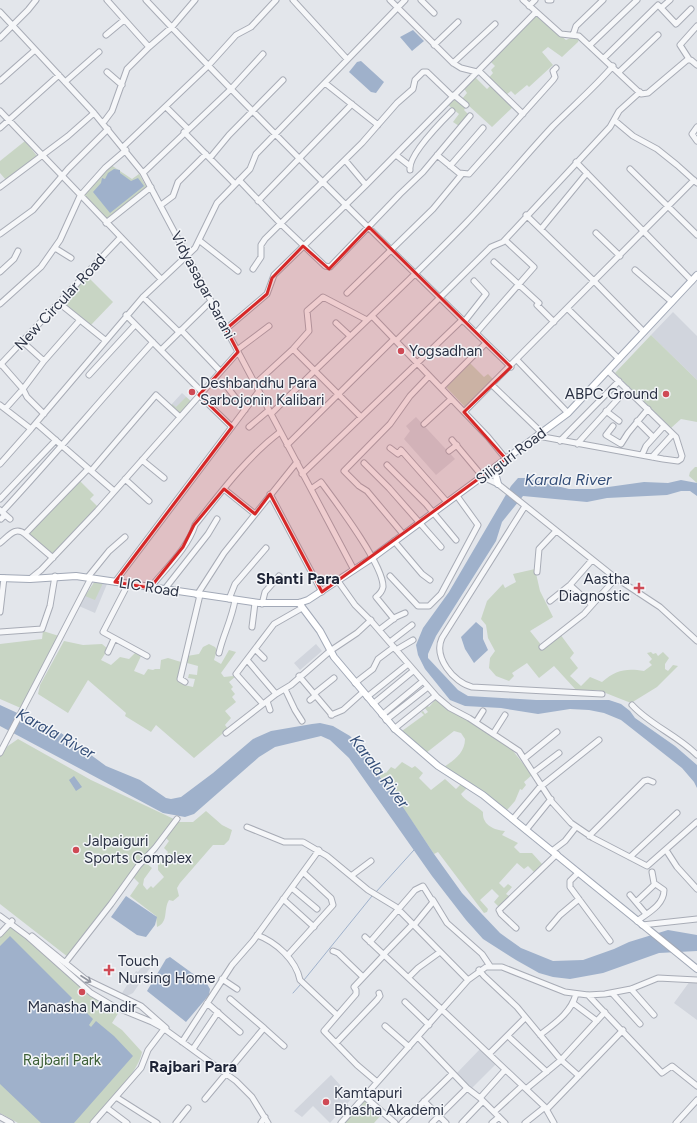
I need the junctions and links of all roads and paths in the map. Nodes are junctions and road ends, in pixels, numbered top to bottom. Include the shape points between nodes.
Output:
1 (36, 0) edge
2 (107, 0) edge
3 (146, 0) edge
4 (196, 0) edge
5 (276, 0) edge
6 (293, 0) edge
7 (390, 0) edge
8 (405, 0) edge
9 (421, 0) edge
10 (523, 0) edge
11 (535, 0) edge
12 (548, 0) edge
13 (551, 0) edge
14 (603, 0) edge
15 (637, 0) edge
16 (670, 0) edge
17 (529, 6) junction
18 (398, 7) junction
19 (661, 8) junction
20 (692, 9) dead end
21 (0, 12) edge
22 (536, 12) junction
23 (434, 13) dead end
24 (124, 20) junction
25 (458, 22) dead end
26 (495, 24) dead end
27 (13, 26) junction
28 (697, 26) edge
29 (172, 27) junction
30 (106, 35) dead end
31 (573, 35) junction
32 (658, 35) dead end
33 (0, 38) edge
34 (434, 45) junction
35 (590, 45) junction
36 (149, 47) junction
37 (35, 50) junction
38 (99, 52) dead end
39 (263, 54) dead end
40 (604, 58) junction
41 (689, 59) junction
42 (347, 60) junction
43 (453, 63) junction
44 (697, 65) edge
45 (208, 66) junction
46 (613, 66) junction
47 (556, 68) dead end
48 (478, 71) junction
49 (107, 72) dead end
50 (619, 72) junction
51 (59, 75) junction
52 (283, 80) dead end
53 (0, 81) edge
54 (65, 82) junction
55 (325, 82) junction
56 (122, 85) junction
57 (230, 89) junction
58 (640, 92) junction
59 (453, 96) junction
60 (352, 104) junction
61 (466, 105) dead end
62 (166, 107) junction
63 (0, 111) edge
64 (252, 111) junction
65 (452, 111) dead end
66 (94, 113) junction
67 (523, 114) junction
68 (470, 116) dead end
69 (9, 120) junction
70 (614, 120) junction
71 (103, 123) junction
72 (378, 125) junction
73 (697, 127) edge
74 (0, 128) edge
75 (483, 128) dead end
76 (108, 129) junction
77 (186, 131) junction
78 (276, 134) junction
79 (697, 141) edge
80 (124, 148) junction
81 (42, 155) junction
82 (396, 155) junction
83 (208, 156) junction
84 (437, 156) junction
85 (301, 159) junction
86 (345, 160) junction
87 (576, 162) junction
88 (450, 166) junction
89 (630, 169) dead end
90 (586, 173) junction
91 (143, 174) junction
92 (462, 174) junction
93 (62, 176) junction
94 (237, 182) junction
95 (323, 182) junction
96 (695, 182) edge
97 (366, 185) junction
98 (0, 187) edge
99 (151, 187) junction
100 (80, 196) junction
101 (258, 201) junction
102 (161, 205) junction
103 (346, 205) junction
104 (668, 206) junction
105 (526, 215) junction
106 (106, 223) junction
107 (281, 224) junction
108 (369, 227) junction
109 (541, 229) junction
110 (644, 232) junction
111 (596, 233) dead end
112 (0, 234) edge
113 (697, 236) edge
114 (120, 238) junction
115 (505, 240) junction
116 (200, 241) junction
117 (303, 246) junction
118 (55, 248) junction
119 (392, 250) junction
120 (18, 251) dead end
121 (187, 256) junction
122 (620, 256) junction
123 (72, 258) dead end
124 (494, 262) dead end
125 (253, 269) dead end
126 (238, 270) dead end
127 (635, 270) dead end
128 (0, 272) edge
129 (416, 273) junction
130 (697, 276) edge
131 (161, 279) junction
132 (474, 281) dead end
133 (692, 281) junction
134 (595, 282) junction
135 (519, 285) junction
136 (347, 293) dead end
137 (143, 297) junction
138 (439, 297) junction
139 (211, 301) junction
140 (672, 302) junction
141 (60, 303) junction
142 (0, 304) edge
143 (568, 309) junction
144 (126, 315) junction
145 (372, 316) junction
146 (80, 320) junction
147 (367, 320) junction
148 (463, 321) junction
149 (554, 322) junction
150 (336, 323) dead end
151 (135, 324) junction
152 (269, 326) dead end
153 (226, 329) junction
154 (180, 331) junction
155 (644, 332) junction
156 (476, 333) junction
157 (350, 336) junction
158 (104, 340) junction
159 (395, 340) junction
160 (23, 342) junction
161 (153, 342) junction
162 (486, 343) junction
163 (293, 349) junction
164 (161, 350) junction
165 (237, 351) junction
166 (95, 352) junction
167 (103, 359) junction
168 (619, 359) junction
169 (518, 360) junction
170 (44, 361) junction
171 (417, 363) junction
172 (1, 365) edge
173 (511, 367) junction
174 (314, 370) junction
175 (220, 371) junction
176 (608, 371) junction
177 (89, 375) dead end
178 (429, 376) junction
179 (619, 381) junction
180 (255, 384) junction
181 (492, 385) junction
182 (228, 388) dead end
183 (441, 388) junction
184 (22, 389) junction
185 (627, 389) junction
186 (259, 391) junction
187 (201, 394) junction
188 (338, 394) junction
189 (451, 398) junction
190 (0, 405) edge
191 (6, 408) junction
192 (245, 410) junction
193 (648, 410) junction
194 (606, 411) junction
195 (270, 412) junction
196 (464, 412) junction
197 (568, 412) junction
198 (44, 414) junction
199 (180, 417) junction
200 (361, 417) junction
201 (619, 421) dead end
202 (637, 421) junction
203 (36, 423) junction
204 (424, 424) dead end
205 (250, 426) dead end
206 (613, 426) dead end
207 (664, 426) junction
208 (232, 427) junction
209 (31, 429) junction
210 (280, 432) junction
211 (540, 434) junction
212 (673, 434) junction
213 (653, 437) junction
214 (56, 440) junction
215 (452, 440) dead end
216 (560, 441) junction
217 (577, 444) junction
218 (287, 445) junction
219 (63, 446) junction
220 (457, 446) junction
221 (390, 448) dead end
222 (449, 451) dead end
223 (642, 455) junction
224 (652, 457) junction
225 (39, 458) junction
226 (142, 460) junction
227 (506, 460) junction
228 (297, 462) junction
229 (0, 463) edge
230 (364, 463) dead end
231 (46, 464) junction
232 (387, 465) dead end
233 (494, 469) junction
234 (90, 470) junction
235 (302, 474) junction
236 (483, 477) junction
237 (164, 478) dead end
238 (125, 479) junction
239 (500, 485) junction
240 (224, 488) junction
241 (311, 489) junction
242 (114, 491) junction
243 (270, 494) junction
244 (457, 496) junction
245 (0, 499) edge
246 (150, 501) dead end
247 (447, 502) junction
248 (524, 505) junction
249 (433, 513) junction
250 (4, 514) edge
251 (255, 514) junction
252 (1, 519) edge
253 (216, 519) dead end
254 (418, 523) junction
255 (556, 531) junction
256 (25, 534) junction
257 (403, 534) junction
258 (125, 537) dead end
259 (456, 540) dead end
260 (394, 541) junction
261 (0, 543) edge
262 (441, 547) dead end
263 (266, 548) dead end
264 (53, 558) junction
265 (372, 558) junction
266 (592, 560) junction
267 (42, 570) junction
268 (354, 570) junction
269 (537, 572) dead end
270 (55, 576) junction
271 (279, 576) dead end
272 (390, 576) dead end
273 (2, 578) edge
274 (44, 578) junction
275 (90, 578) junction
276 (616, 578) junction
277 (30, 579) junction
278 (430, 580) dead end
279 (338, 581) junction
280 (115, 582) junction
281 (128, 584) junction
282 (570, 585) junction
283 (150, 588) junction
284 (164, 590) junction
285 (322, 592) junction
286 (198, 595) junction
287 (232, 599) junction
288 (550, 601) dead end
289 (258, 603) junction
290 (300, 605) junction
291 (592, 605) junction
292 (0, 612) edge
293 (405, 613) dead end
294 (394, 619) junction
295 (371, 620) junction
296 (412, 625) dead end
297 (252, 627) dead end
298 (379, 630) junction
299 (0, 632) edge
300 (696, 638) edge
301 (114, 639) junction
302 (413, 640) dead end
303 (390, 642) junction
304 (542, 647) dead end
305 (255, 649) junction
306 (395, 649) junction
307 (330, 651) junction
308 (108, 652) dead end
309 (219, 653) dead end
310 (146, 656) dead end
311 (264, 658) dead end
312 (248, 660) junction
313 (408, 664) junction
314 (182, 665) junction
315 (413, 671) junction
316 (187, 672) dead end
317 (299, 676) junction
318 (334, 678) dead end
319 (423, 681) junction
320 (185, 682) dead end
321 (355, 683) junction
322 (428, 687) junction
323 (285, 689) junction
324 (276, 694) junction
325 (602, 694) dead end
326 (315, 695) junction
327 (365, 695) junction
328 (435, 696) junction
329 (310, 700) dead end
330 (265, 703) junction
331 (373, 704) junction
332 (632, 705) dead end
333 (270, 710) dead end
334 (483, 711) dead end
335 (502, 716) dead end
336 (384, 717) junction
337 (302, 721) dead end
338 (476, 722) junction
339 (394, 729) junction
340 (557, 732) dead end
341 (492, 733) junction
342 (226, 734) dead end
343 (599, 740) dead end
344 (0, 753) edge
345 (559, 753) dead end
346 (697, 755) edge
347 (525, 758) junction
348 (534, 772) junction
349 (653, 782) dead end
350 (542, 785) junction
351 (550, 799) junction
352 (677, 814) dead end
353 (177, 819) dead end
354 (513, 819) junction
355 (697, 822) edge
356 (247, 827) dead end
357 (576, 827) junction
358 (526, 830) junction
359 (589, 836) junction
360 (319, 850) junction
361 (666, 850) junction
362 (555, 853) junction
363 (630, 857) junction
364 (371, 861) dead end
365 (652, 872) dead end
366 (304, 873) junction
367 (578, 873) junction
368 (351, 876) junction
369 (655, 884) junction
370 (292, 888) junction
371 (697, 889) edge
372 (630, 895) dead end
373 (283, 899) junction
374 (578, 899) junction
375 (433, 900) junction
376 (636, 902) junction
377 (317, 909) dead end
378 (399, 910) junction
379 (0, 913) edge
380 (646, 914) junction
381 (697, 915) edge
382 (0, 916) edge
383 (695, 920) edge
384 (11, 922) junction
385 (640, 923) junction
386 (414, 924) junction
387 (314, 927) junction
388 (516, 928) dead end
389 (549, 928) dead end
390 (0, 934) edge
391 (257, 935) junction
392 (365, 937) dead end
393 (610, 941) dead end
394 (370, 942) junction
395 (333, 951) dead end
396 (440, 952) junction
397 (384, 955) junction
398 (287, 956) junction
399 (65, 963) junction
400 (490, 966) junction
401 (697, 969) edge
402 (480, 970) junction
403 (363, 977) junction
404 (409, 978) junction
405 (222, 979) junction
406 (468, 980) junction
407 (697, 980) edge
408 (237, 989) dead end
409 (631, 989) junction
410 (379, 993) dead end
411 (612, 993) junction
412 (576, 994) junction
413 (588, 995) junction
414 (230, 999) dead end
415 (405, 1002) dead end
416 (207, 1003) junction
417 (573, 1003) junction
418 (442, 1009) junction
419 (218, 1012) junction
420 (605, 1012) junction
421 (654, 1015) dead end
422 (337, 1016) junction
423 (525, 1018) junction
424 (596, 1021) junction
425 (640, 1024) dead end
426 (429, 1025) junction
427 (385, 1026) dead end
428 (264, 1028) junction
429 (164, 1029) junction
430 (623, 1030) junction
431 (240, 1032) dead end
432 (172, 1034) junction
433 (540, 1035) junction
434 (508, 1036) junction
435 (418, 1037) junction
436 (182, 1042) junction
437 (337, 1043) junction
438 (284, 1046) dead end
439 (409, 1047) junction
440 (192, 1049) junction
441 (489, 1054) junction
442 (560, 1060) junction
443 (505, 1070) junction
444 (547, 1072) junction
445 (226, 1074) junction
446 (452, 1074) junction
447 (579, 1076) junction
448 (377, 1082) junction
449 (697, 1086) edge
450 (524, 1087) junction
451 (467, 1088) junction
452 (116, 1097) junction
453 (365, 1097) junction
454 (205, 1099) dead end
455 (482, 1100) junction
456 (697, 1100) edge
457 (424, 1101) junction
458 (344, 1107) dead end
459 (107, 1108) junction
460 (188, 1108) dead end
461 (546, 1108) junction
462 (494, 1112) junction
463 (350, 1113) junction
464 (439, 1116) junction
465 (0, 1117) edge
466 (265, 1117) junction
467 (499, 1117) junction
468 (8, 1122) edge
469 (93, 1123) edge
470 (127, 1123) edge
471 (157, 1123) edge
472 (176, 1123) edge
473 (261, 1123) edge
474 (268, 1123) edge
475 (340, 1123) edge
476 (395, 1123) edge
477 (402, 1123) edge
478 (432, 1123) edge
479 (446, 1123) edge
480 (462, 1123) edge
481 (492, 1123) edge
482 (505, 1123) edge
483 (525, 1123) edge
484 (554, 1123) edge
485 (676, 1123) edge

1 - 27 street
2 - 24 street
3 - 29 street
4 - 29 street
5 - 45 street via 251,28 236,35
6 - 42 street
7 - 18 street
8 - 18 street
9 - 23 street
10 - 17 street
11 - 17 street
12 - 13 street
14 - 31 street via 576,26
15 - 35 street
16 - 19 street
17 - 22 street
18 - 34 street
18 - 42 street
19 - 20 street via 676,24
19 - 40 street via 658,5
21 - 27 street, Vidyasagar Sarani
22 - 31 street via 561,34
22 - 48 street
24 - 30 street
24 - 36 street
25 - 34 street
26 - 43 street
27 - 33 street
27 - 37 street, Vidyasagar Sarani
28 - 41 street via 680,45
29 - 36 street
29 - 45 street
31 - 35 street via 578,35
32 - 50 street
34 - 43 street
35 - 40 street
36 - 56 street via 127,69
37 - 51 street, Vidyasagar Sarani
37 - 53 street
38 - 54 street
39 - 57 street
40 - 46 street
41 - 44 street
41 - 58 street via 648,93
42 - 55 street
43 - 48 street via 461,68
45 - 57 street
45 - 62 street
46 - 50 street
46 - 129 street via 554,125 467,222
47 - 67 street via 553,80
48 - 59 street
48 - 67 street
49 - 56 street
50 - 58 street
51 - 54 street, Vidyasagar Sarani
51 - 69 street
52 - 64 street
54 - 66 street, Vidyasagar Sarani
55 - 60 street
55 - 78 street
56 - 71 street via 112,111
57 - 64 street
57 - 77 street
58 - 70 street via 619,111
59 - 61 street
59 - 72 street via 423,72 415,80 413,89
59 - 82 street
60 - 72 street
60 - 85 street
62 - 77 street
62 - 80 street
63 - 69 street
64 - 78 street
64 - 83 street
65 - 82 street via 426,138 410,168
66 - 71 street, Vidyasagar Sarani
66 - 81 street
67 - 92 street via 472,172
68 - 84 street
69 - 74 street
69 - 81 street
70 - 87 street
70 - 96 street via 633,136 667,157
71 - 76 street, Vidyasagar Sarani
72 - 86 street
73 - 79 street via 692,134
75 - 88 street
76 - 80 street, Vidyasagar Sarani
76 - 93 street
77 - 83 street
77 - 91 street
78 - 85 street
78 - 94 street via 256,154 250,169
80 - 91 street, Vidyasagar Sarani
80 - 100 street
81 - 93 street
81 - 98 street
82 - 97 street
83 - 94 street
83 - 102 street via 178,182 173,196
84 - 88 street
84 - 108 street
85 - 95 street
85 - 101 street
86 - 95 street
86 - 97 street
87 - 90 street
87 - 105 street
88 - 92 street
89 - 104 street
90 - 109 street
90 - 110 street
91 - 99 street, Vidyasagar Sarani
92 - 119 street via 433,209
93 - 100 street
93 - 112 street via 33,210
94 - 101 street
94 - 116 street via 217,203
95 - 103 street
95 - 107 street
96 - 104 street
97 - 103 street
99 - 102 street, Vidyasagar Sarani
99 - 106 street
100 - 106 street
100 - 118 street
101 - 107 street
102 - 121 street, Vidyasagar Sarani
103 - 108 street
103 - 117 street
104 - 110 street
104 - 113 street
105 - 109 street
105 - 115 street
106 - 114 street
107 - 117 street
107 - 125 street via 262,243 262,255
108 - 117 street via 330,267 325,266
108 - 119 street
109 - 134 street
110 - 122 street
110 - 133 street
111 - 122 street
114 - 131 street
114 - 141 street, New Circular Road
115 - 135 street via 534,267
115 - 138 street via 491,247
116 - 121 street
116 - 126 street
117 - 153 street via 272,278 267,294
118 - 123 street
118 - 142 street via 42,267
119 - 129 street
119 - 136 street
120 - 128 street via 14,259
121 - 131 street
121 - 139 street, Vidyasagar Sarani
122 - 134 street
124 - 135 street
127 - 140 street
129 - 138 street
129 - 145 street
130 - 133 main road, Siliguri Road
131 - 137 street
132 - 148 street via 486,294
133 - 140 main road, Siliguri Road
134 - 143 street
134 - 155 street
135 - 149 street
135 - 156 street
137 - 144 street
137 - 154 street
138 - 148 street
138 - 159 street
139 - 153 street, Vidyasagar Sarani
139 - 154 street
140 - 155 main road, Siliguri Road
141 - 146 street
141 - 160 street, New Circular Road
143 - 149 street
143 - 168 street
144 - 151 street
144 - 158 street
145 - 147 street
145 - 159 street
146 - 158 street
146 - 170 street
147 - 157 street
147 - 163 street via 323,297 307,311 306,318 310,329
148 - 156 street
148 - 171 street
149 - 169 street
150 - 157 street
151 - 161 street
151 - 167 street
152 - 165 street
153 - 165 street, Vidyasagar Sarani
154 - 164 street
154 - 175 street
155 - 168 main road, Siliguri Road
156 - 162 street
157 - 174 street
158 - 166 street
159 - 171 street
159 - 188 street
160 - 170 street
160 - 172 street, New Circular Road
161 - 164 street
161 - 219 street
162 - 173 street
162 - 183 street
163 - 174 street
163 - 180 street
164 - 187 street
165 - 175 street
165 - 180 street, Vidyasagar Sarani
166 - 167 street
166 - 198 street
167 - 177 street
168 - 176 main road, Siliguri Road
169 - 173 street
169 - 197 street
170 - 184 street
171 - 178 street
171 - 200 street
172 - 184 street
173 - 181 street
174 - 188 street
174 - 195 street
175 - 187 street
176 - 179 street
176 - 197 main road, Siliguri Road
178 - 183 street
178 - 257 street via 410,396 390,424 344,471 367,491
179 - 185 street
179 - 216 street
180 - 186 street, Vidyasagar Sarani
181 - 196 street
181 - 211 street
182 - 192 street
183 - 189 street
184 - 191 street
184 - 198 street
185 - 193 street
185 - 194 street
186 - 192 street
186 - 195 street, Vidyasagar Sarani
187 - 199 street
187 - 208 street
188 - 200 street
188 - 218 street
189 - 196 street
189 - 204 street
190 - 191 street
191 - 209 street
192 - 208 street
193 - 202 street
193 - 207 street
194 - 201 street
194 - 217 street
195 - 205 street
195 - 210 street, Vidyasagar Sarani
196 - 227 street
197 - 211 main road, Siliguri Road
198 - 203 street
199 - 226 street
199 - 234 street via 156,395
200 - 235 street
202 - 206 street via 621,444 606,435
202 - 213 street
203 - 209 street
203 - 214 street
207 - 212 street
207 - 213 street
208 - 280 street
209 - 229 street
210 - 218 street, Vidyasagar Sarani
210 - 240 street via 267,442
211 - 216 street
211 - 227 main road, Siliguri Road
212 - 224 street
212 - 224 street via 677,438 681,459 677,461
213 - 223 street
214 - 219 street
214 - 225 street
215 - 220 street
216 - 217 street
217 - 223 street
218 - 228 street, Vidyasagar Sarani
219 - 231 street
219 - 234 street
220 - 222 street
220 - 236 street
221 - 247 street via 398,454 401,450
223 - 224 street
225 - 231 street
225 - 245 street
226 - 237 street
226 - 238 street
227 - 233 main road, Siliguri Road
228 - 235 street, Vidyasagar Sarani
228 - 243 street
230 - 254 street
231 - 250 street
232 - 249 street
233 - 236 main road, Siliguri Road
233 - 239 main road
234 - 242 street
234 - 256 street
235 - 241 street, Vidyasagar Sarani
236 - 239 street
236 - 244 main road, Siliguri Road
238 - 242 street
238 - 246 street
239 - 248 street
240 - 251 street
240 - 283 street via 195,525 183,547
241 - 265 street via 321,482
241 - 268 street, Vidyasagar Sarani
242 - 264 street
243 - 251 street
243 - 285 street
244 - 247 main road, Siliguri Road
244 - 272 street via 478,526 441,594 429,606 418,606
247 - 249 main road, Siliguri Road
248 - 255 street
248 - 325 street via 442,638 439,648 442,656 456,679 472,687
249 - 254 main road, Siliguri Road
249 - 259 street
250 - 252 street
251 - 286 street via 209,575
253 - 284 street
254 - 257 main road, Siliguri Road
254 - 262 street
255 - 266 street
255 - 269 street via 539,549
256 - 261 street via 16,530
256 - 264 street
257 - 260 main road, Siliguri Road
258 - 275 street via 109,552
260 - 265 main road, Siliguri Road
260 - 278 street
263 - 287 street via 233,587
264 - 267 street
265 - 268 main road, Siliguri Road
265 - 294 street via 382,584 382,591 376,597
266 - 276 street
266 - 282 street
267 - 274 street
267 - 277 street
268 - 279 main road, Siliguri Road
270 - 274 main road, LIC Road
270 - 275 main road, LIC Road
270 - 299 street via 50,606 42,629
271 - 289 street
273 - 277 main road, LIC Road
273 - 292 street
274 - 277 main road, LIC Road
275 - 280 main road, LIC Road
275 - 344 street
276 - 291 street
276 - 300 street via 660,608
279 - 285 main road, Siliguri Road
279 - 295 street via 351,600
280 - 281 main road, LIC Road
281 - 283 main road, LIC Road
281 - 301 street via 101,634
282 - 288 street
282 - 291 street
283 - 284 main road, LIC Road
284 - 286 main road, LIC Road
285 - 290 main road, Siliguri Road
286 - 287 main road, LIC Road
286 - 314 street via 194,624
287 - 289 main road, LIC Road
287 - 309 street via 232,616 223,635
289 - 290 main road, LIC Road
289 - 297 street
290 - 305 street via 276,622
290 - 307 main road via 325,639
291 - 304 street via 575,622
293 - 294 street
294 - 298 street
295 - 298 street
295 - 307 street
296 - 303 street
298 - 303 street
301 - 308 street
301 - 310 street
302 - 306 street
303 - 306 street
305 - 311 street
305 - 312 street
306 - 313 street
306 - 321 street via 378,659 373,668
307 - 317 street
307 - 321 main road
312 - 324 street
312 - 330 street via 234,672
313 - 315 street
313 - 327 street
314 - 316 street
314 - 320 street via 180,679
315 - 319 street
315 - 331 street
317 - 323 street
317 - 326 street
318 - 326 street
319 - 322 street
319 - 336 street
321 - 327 main road
322 - 328 street
322 - 336 street
323 - 324 street
323 - 337 street via 291,705
324 - 330 street
326 - 327 street via 331,715
326 - 329 street
327 - 331 main road
328 - 338 street via 450,708
328 - 339 street
330 - 333 street
330 - 342 street
331 - 336 main road
332 - 346 street
334 - 338 street
335 - 341 street
336 - 339 main road
338 - 341 street
339 - 354 main road via 438,766 480,792
340 - 347 street
341 - 347 street via 516,748
343 - 350 street
345 - 348 street
347 - 348 street
348 - 350 street
349 - 359 street via 644,782
350 - 351 street
350 - 354 street
351 - 357 street
351 - 358 street
352 - 363 street
353 - 399 street
354 - 358 main road
355 - 361 street
356 - 360 street via 280,841 303,842
357 - 359 street
357 - 362 street
358 - 362 main road
359 - 363 street
360 - 366 street
360 - 368 street
361 - 363 street via 648,866
361 - 371 street
362 - 367 main road
362 - 388 street via 499,910
364 - 368 street
365 - 369 street
366 - 370 street
366 - 387 street via 331,898 333,903
367 - 374 street via 569,885
367 - 385 main road
368 - 378 street
369 - 376 street
369 - 380 street via 664,890 664,895
370 - 373 street
370 - 377 street
372 - 376 street
373 - 387 street
373 - 391 street
374 - 389 street
374 - 393 street
375 - 378 street via 424,887 420,886
375 - 386 street
375 - 400 street via 446,923 482,954
376 - 380 street
378 - 386 street
378 - 394 street
379 - 384 street
380 - 385 street
381 - 383 street
382 - 384 street
383 - 385 street
384 - 390 street
384 - 399 street
384 - 429 street via 99,998
385 - 401 main road
386 - 396 street
386 - 397 street
387 - 398 street
391 - 398 street via 272,943
391 - 405 street
392 - 394 street
394 - 397 street
395 - 403 street
396 - 404 street
396 - 406 street
397 - 403 street
397 - 404 street
398 - 422 street via 304,985
399 -> 432 street via 95,984 146,1009
400 - 402 street
400 - 412 street via 502,966
402 - 406 street
402 - 423 street
403 - 422 street via 354,987 357,991 355,996
404 - 418 street
405 - 408 street
405 - 416 street
406 - 418 street
407 - 409 street via 658,978
409 - 411 street
409 - 421 street
410 - 437 street via 377,1000
411 - 413 street
411 - 425 street
412 - 413 street
412 - 417 street
413 - 420 street
414 - 428 street
415 - 426 street
416 - 419 street
416 - 436 street
417 - 424 street
417 - 433 street via 566,1014
418 - 426 street
418 - 441 street
419 - 431 street
419 - 440 street
420 - 424 street
420 - 430 street
422 - 437 street via 324,1031
423 - 433 street
423 - 434 street
424 - 442 street
426 - 435 street
427 - 439 street
428 - 438 street
428 - 445 street
429 - 432 street
429 - 452 street via 148,1050 141,1068
430 - 447 street
430 - 449 street via 662,1073 672,1066
432 - 436 street
433 - 442 street
434 - 441 street
434 - 444 street
435 - 439 street
435 - 446 street
436 - 440 street
437 - 448 street
439 - 448 street
440 - 445 street
441 - 443 street
442 - 444 street
442 - 447 street
443 - 450 street
443 - 455 street
444 - 450 street
445 - 454 street
445 - 466 street via 248,1092
446 - 451 street
446 - 457 street
447 - 461 street
448 - 453 street
450 - 461 street
450 - 462 street
451 - 455 street
451 - 464 street
452 - 459 street
452 - 471 street
453 - 463 street
453 - 476 street
455 - 462 street
455 - 480 street
456 - 485 street
457 - 464 street
457 - 477 street
458 - 463 street
459 - 469 street
459 - 470 street
460 - 472 street
461 - 483 street
461 - 484 street
462 - 467 street
463 - 475 street
464 - 478 street
464 - 479 street
465 - 468 street
466 - 473 street
466 - 474 street
467 - 481 street
467 - 482 street

